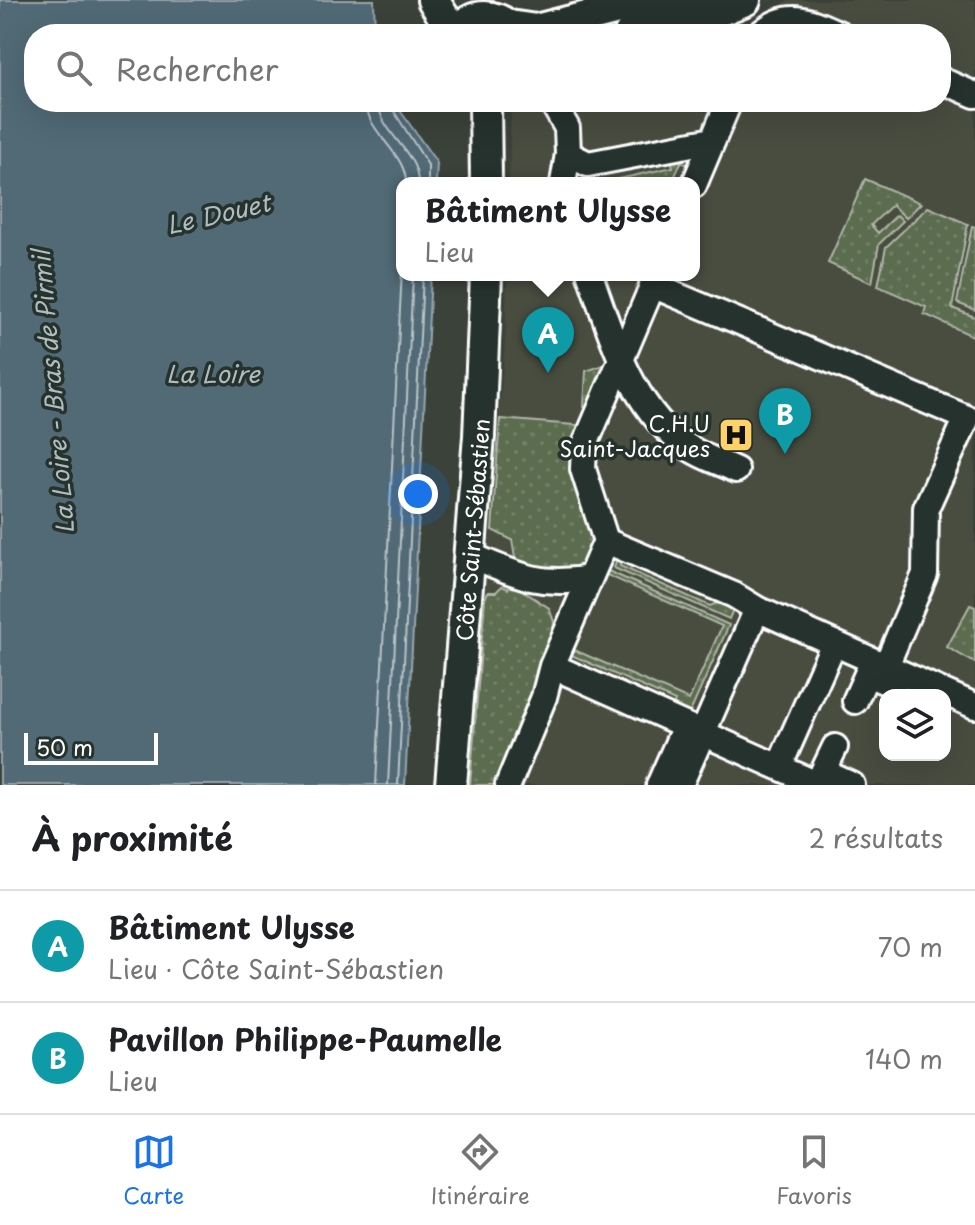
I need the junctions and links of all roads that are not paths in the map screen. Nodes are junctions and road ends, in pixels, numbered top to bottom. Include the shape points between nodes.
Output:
1 (433, 0) edge
2 (608, 0) edge
3 (745, 0) edge
4 (674, 4) edge
5 (716, 9) junction
6 (804, 9) edge
7 (450, 24) edge
8 (466, 24) edge
9 (505, 24) edge
10 (531, 24) edge
11 (559, 24) edge
12 (607, 24) edge
13 (671, 24) edge
14 (771, 24) edge
15 (826, 24) edge
16 (951, 84) edge
17 (975, 95) edge
18 (485, 112) edge
19 (558, 112) edge
20 (725, 112) edge
21 (713, 140) junction
22 (568, 154) junction
23 (486, 177) edge
24 (564, 177) edge
25 (697, 177) edge
26 (486, 281) edge
27 (592, 281) edge
28 (654, 281) edge
29 (656, 281) edge
30 (620, 361) junction
31 (736, 470) dead end
32 (606, 541) junction
33 (468, 554) junction
34 (589, 578) junction
35 (536, 582) junction
36 (757, 609) junction
37 (567, 629) junction
38 (834, 643) junction
39 (552, 666) junction
40 (886, 666) junction
41 (901, 689) edge
42 (855, 701) dead end
43 (975, 706) edge
44 (951, 712) edge
45 (975, 722) edge
46 (694, 730) junction
47 (835, 747) dead end
48 (779, 767) junction
49 (451, 785) edge
50 (508, 785) edge
51 (659, 785) edge
52 (680, 785) edge
53 (819, 785) edge
54 (852, 785) edge

1 - 7 main road
2 - 10 lane
3 - 5 main road
4 - 5 main road
4 - 11 main road via 622,8
4 - 12 lane
5 - 13 main road
6 - 14 lane
6 - 15 lane
8 - 9 main road via 484,17
16 - 17 lane
18 - 23 main road
19 - 22 lane via 567,128
20 - 21 lane
21 - 22 lane via 588,164
21 - 25 lane
22 - 24 lane
26 - 33 main road, Côte Saint-Sébastien
27 - 30 lane
28 - 30 lane
29 - 40 lane via 967,418 926,508 925,574
30 - 31 lane via 665,427 692,450
30 - 32 lane via 581,459
32 - 34 lane
32 - 36 lane
33 - 35 lane
33 - 49 main road, Côte Saint-Sébastien
34 - 35 lane
34 - 37 lane
35 - 37 lane via 557,606
36 - 38 lane
36 - 46 lane
37 - 39 lane
38 - 40 lane
38 - 48 lane
39 - 46 lane
39 - 50 lane
40 - 43 lane
41 - 42 lane via 867,674
44 - 45 lane
46 - 48 lane
46 - 51 lane
46 - 52 lane
47 - 54 lane via 823,772
48 - 53 lane

